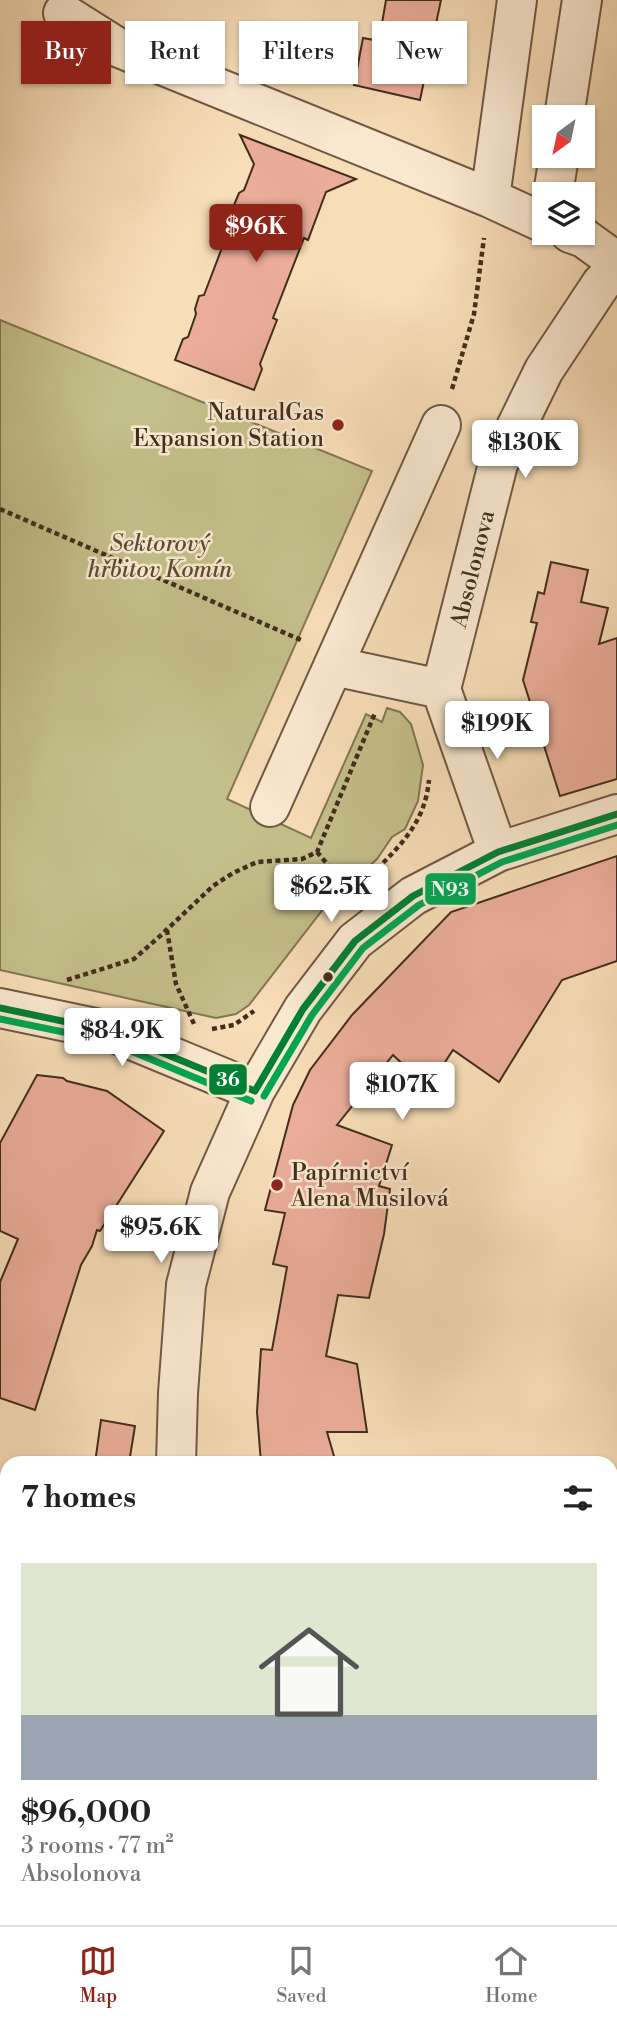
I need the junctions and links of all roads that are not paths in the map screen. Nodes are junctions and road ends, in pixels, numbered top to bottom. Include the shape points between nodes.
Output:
1 (517, 0) edge
2 (582, 0) edge
3 (63, 13) dead end
4 (566, 105) edge
5 (490, 198) junction
6 (532, 217) edge
7 (594, 245) edge
8 (617, 262) edge
9 (617, 268) edge
10 (441, 425) road end
11 (335, 661) junction
12 (441, 689) junction
13 (270, 807) dead end
14 (617, 814) edge
15 (498, 852) junction
16 (0, 1008) edge
17 (255, 1091) junction
18 (176, 1456) edge

1 - 5 street
2 - 4 street
3 - 5 street via 117,47
5 - 6 street
7 - 8 street
9 - 12 street, Absolonova via 601,284 544,370 498,464
10 - 11 street
11 - 12 street
11 - 13 street
12 - 15 street
14 - 15 street
15 - 17 street via 413,896 355,941 303,1009
16 - 17 street via 110,1031
17 - 18 street via 210,1192 186,1285

